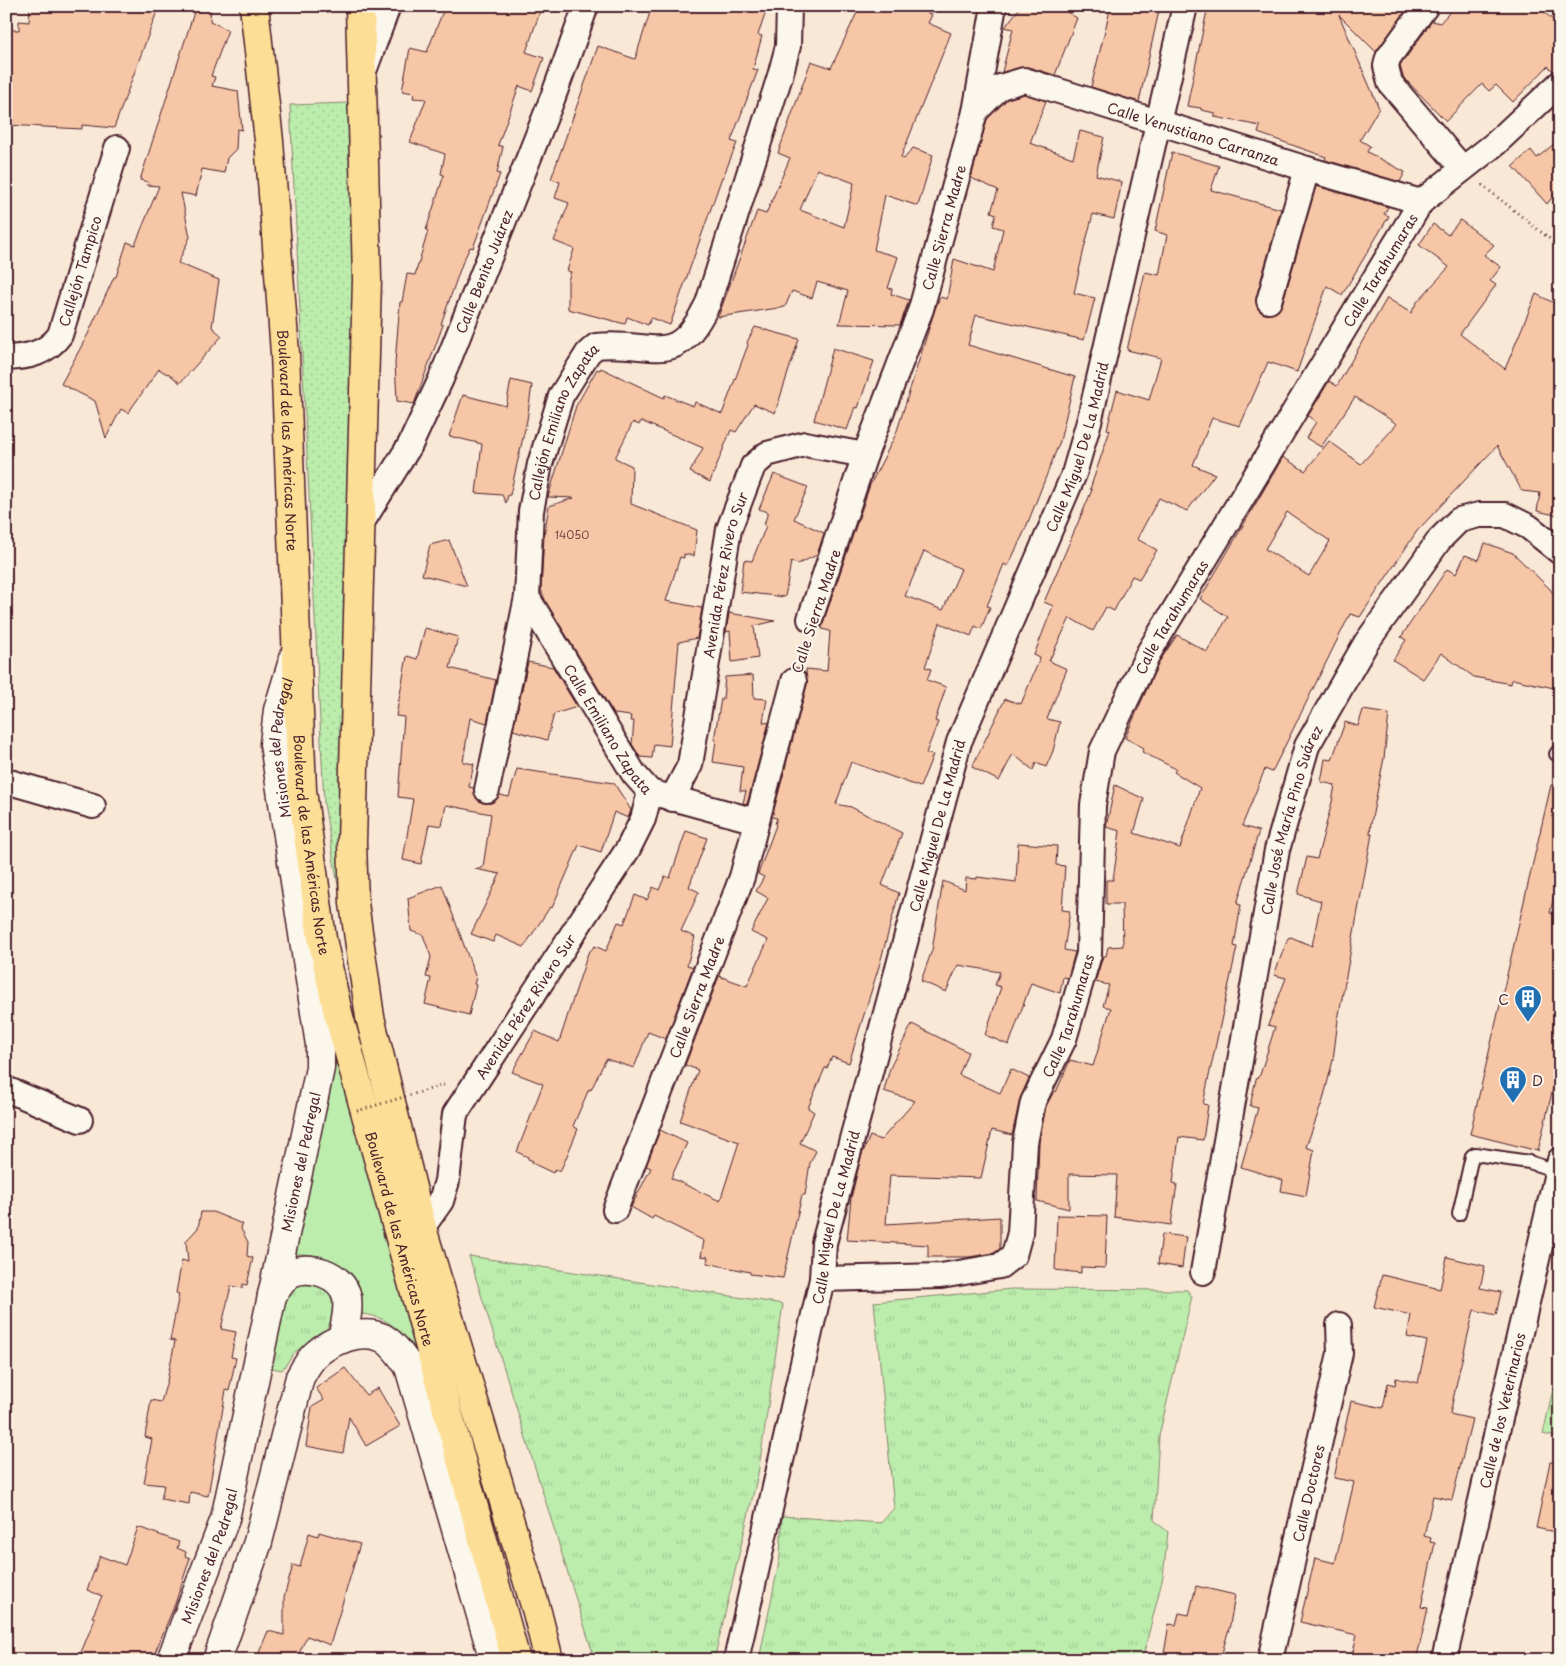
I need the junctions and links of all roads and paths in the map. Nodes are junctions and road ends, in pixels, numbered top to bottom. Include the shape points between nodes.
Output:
1 (254, 6) edge
2 (360, 6) edge
3 (388, 6) edge
4 (586, 6) edge
5 (790, 6) edge
6 (994, 6) edge
7 (1185, 6) edge
8 (1426, 6) edge
9 (361, 78) junction
10 (1560, 83) edge
11 (975, 112) junction
12 (1158, 122) junction
13 (117, 148) dead end
14 (1462, 168) junction
15 (1307, 169) junction
16 (1421, 202) junction
17 (1560, 247) edge
18 (1269, 301) dead end
19 (6, 358) edge
20 (866, 455) junction
21 (359, 527) junction
22 (1560, 552) edge
23 (527, 597) junction
24 (810, 619) joint
25 (295, 653) junction
26 (794, 681) joint
27 (6, 781) edge
28 (487, 790) dead end
29 (661, 796) junction
30 (93, 806) dead end
31 (756, 821) junction
32 (444, 1084) dead end
33 (6, 1089) edge
34 (357, 1111) dead end
35 (80, 1120) dead end
36 (1559, 1167) edge
37 (615, 1210) dead end
38 (1459, 1214) dead end
39 (422, 1228) junction
40 (1203, 1272) dead end
41 (822, 1279) junction
42 (272, 1295) junction
43 (1339, 1325) dead end
44 (342, 1339) junction
45 (171, 1660) edge
46 (217, 1660) edge
47 (494, 1660) edge
48 (516, 1660) edge
49 (549, 1660) edge
50 (736, 1660) edge
51 (1270, 1660) edge
52 (1444, 1660) edge

1 - 25 main road, Boulevard de las Américas Norte via 269,141 285,353
2 - 9 main road, Boulevard de las Américas Norte
3 - 9 street
4 - 21 street, Calle Benito Juárez via 440,379 410,445
5 - 23 street, Callejón Emiliano Zapata via 788,46 780,76 708,303 697,325 685,340 670,348 596,346 562,396 540,464 531,511
6 - 11 street, Calle Sierra Madre
7 - 12 street, Calle Miguel De La Madrid
8 - 14 street via 1394,46 1386,66 1390,84
9 - 21 main road, Boulevard de las Américas Norte via 367,280
10 - 14 street, Calle Tarahumaras via 1496,143
11 - 12 street, Calle Venustiano Carranza via 1000,87 1024,80
11 - 20 street, Calle Sierra Madre via 922,309
12 - 15 street, Calle Venustiano Carranza
12 - 41 street, Calle Miguel De La Madrid via 1125,273 1074,474 959,742 824,1243
13 - 19 street, Callejón Tampico via 60,335 52,346 39,353
14 - 16 street, Calle Tarahumaras
14 - 17 path
15 - 16 street, Calle Venustiano Carranza
15 - 18 street
16 - 41 street, Calle Tarahumaras via 1149,652 1102,751 1093,805 1089,954 1064,1039 1033,1102 1026,1143 1020,1233 1014,1255 1000,1266 941,1276
20 - 24 street, Calle Sierra Madre
20 - 29 street, Avenida Pérez Rivero Sur via 804,444 767,454 753,466 729,529 690,765
21 - 39 main road, Boulevard de las Américas Norte via 352,842 354,903 370,1017
22 - 40 street, Calle José María Pino Suárez via 1529,526 1505,515 1479,515 1459,520 1440,539 1366,643 1307,746 1277,850
23 - 28 street, Callejón Emiliano Zapata
23 - 29 street, Calle Emiliano Zapata via 634,774
24 - 26 path, Calle Sierra Madre
25 - 42 street, Misiones del Pedregal via 278,710 274,744 320,1046 320,1068
25 - 48 main road, Boulevard de las Américas Norte via 302,790 311,870 338,1013
26 - 31 street, Calle Sierra Madre
27 - 30 street
29 - 31 street, Calle Emiliano Zapata
29 - 39 street, Avenida Pérez Rivero Sur via 643,819 628,849 455,1114 447,1181 441,1201
31 - 37 street, Calle Sierra Madre via 742,877
32 - 34 path, bridge
33 - 35 street
36 - 38 lane via 1475,1154
36 - 52 street, Calle de los Veterinarios
39 - 49 main road, Boulevard de las Américas Norte
41 - 50 street, Calle Miguel De La Madrid
42 - 44 street via 289,1274 307,1269 338,1280 346,1294 348,1312
42 - 45 street, Misiones del Pedregal via 225,1519
43 - 51 street, Calle Doctores via 1340,1352
44 - 46 street via 315,1355 300,1377 258,1542
44 - 47 street via 363,1333 383,1338 409,1367

